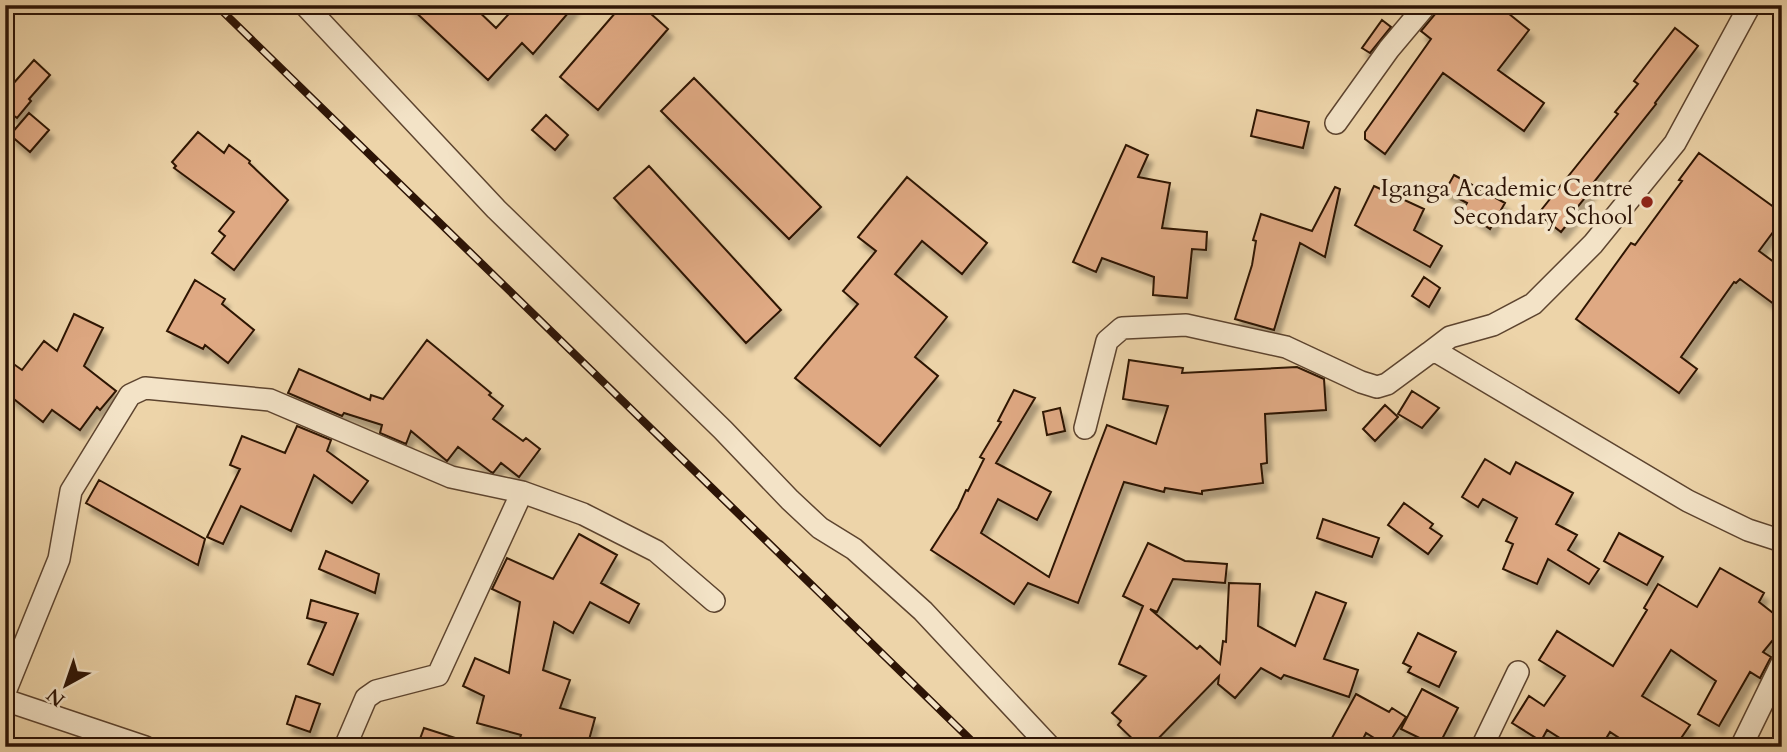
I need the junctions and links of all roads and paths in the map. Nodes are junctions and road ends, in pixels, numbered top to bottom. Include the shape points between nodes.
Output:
1 (305, 5) edge
2 (1426, 5) edge
3 (1750, 5) edge
4 (1336, 123) dead end
5 (1429, 353) junction
6 (1085, 428) dead end
7 (522, 492) junction
8 (1782, 541) edge
9 (714, 601) dead end
10 (1782, 663) edge
11 (1518, 672) dead end
12 (5, 692) edge
13 (5, 700) edge
14 (145, 747) edge
15 (345, 747) edge
16 (1050, 747) edge
17 (1482, 747) edge
18 (1741, 747) edge

1 - 16 street via 496,209 790,500 923,611
2 - 4 street
3 - 5 street via 1675,143 1593,244 1534,304 1493,326 1450,337
5 - 6 street via 1377,387 1286,347 1186,325 1122,328 1107,341
5 - 8 street via 1437,352 1688,501
7 - 9 street via 583,513 656,551
7 - 12 street via 452,477 270,400 145,388 130,395 71,491 59,559
7 - 15 street via 438,675 376,691 366,698
10 - 18 street
11 - 17 street
13 - 14 street

